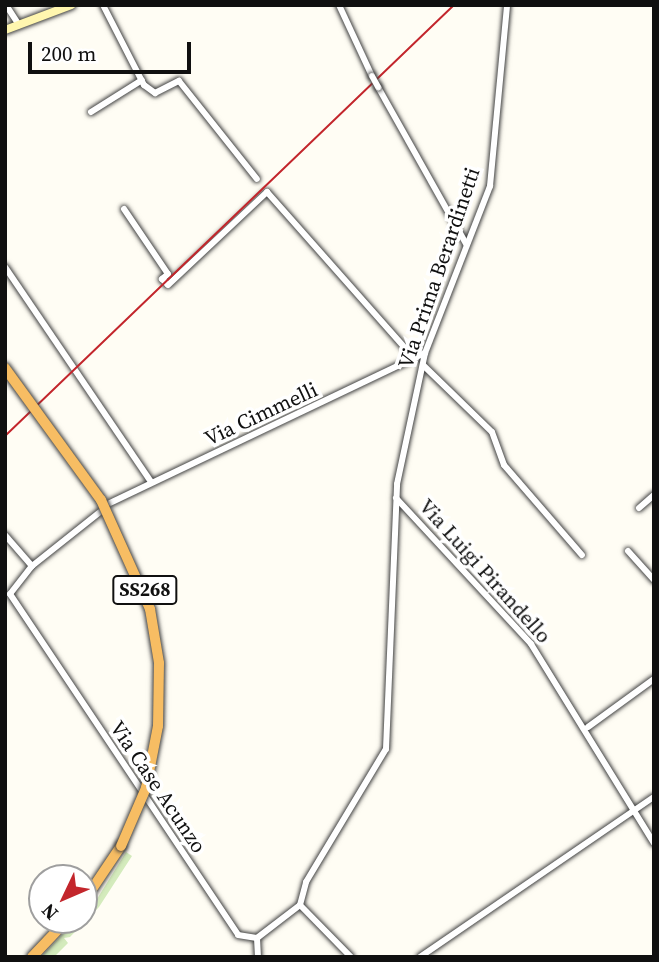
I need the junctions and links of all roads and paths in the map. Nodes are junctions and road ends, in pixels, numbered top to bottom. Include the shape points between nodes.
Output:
1 (6, 5) edge
2 (71, 5) edge
3 (103, 5) edge
4 (339, 5) edge
5 (507, 5) edge
6 (19, 24) junction
7 (5, 30) edge
8 (142, 80) junction
9 (91, 112) dead end
10 (257, 179) dead end
11 (124, 209) dead end
12 (466, 244) junction
13 (5, 267) edge
14 (425, 353) junction
15 (414, 358) junction
16 (423, 365) junction
17 (5, 368) edge
18 (151, 482) junction
19 (654, 495) edge
20 (396, 498) junction
21 (110, 503) dead end
22 (639, 508) dead end
23 (100, 512) dead end
24 (5, 535) edge
25 (628, 551) dead end
26 (582, 555) dead end
27 (32, 566) junction
28 (654, 580) edge
29 (8, 596) edge
30 (654, 679) edge
31 (588, 727) junction
32 (654, 797) edge
33 (633, 812) junction
34 (654, 843) edge
35 (98, 880) edge
36 (300, 905) junction
37 (54, 934) edge
38 (257, 938) junction
39 (32, 957) edge
40 (258, 957) edge
41 (351, 957) edge
42 (420, 957) edge

1 - 6 street
2 - 6 main road
3 - 8 street
4 - 12 street, bridge via 378,88
5 - 12 street, Via Prima Berardinetti via 489,186
6 - 7 main road
8 - 9 street
8 - 10 street via 155,93 179,81
11 - 15 street via 168,274 162,279 168,285 267,192
12 - 14 street, Via Prima Berardinetti
13 - 18 street
14 - 15 street, Via Cimmelli
14 - 16 street, Via Prima Berardinetti
15 - 18 street, Via Cimmelli via 286,424
16 - 20 street, Via Prima Berardinetti
16 - 26 street via 492,432 504,465
17 - 35 highway, SS268, bridge via 101,500 150,609 159,663 159,726 146,788 121,846
18 - 21 street, Via Cimmelli
19 - 22 street
20 - 31 street, Via Luigi Pirandello via 512,621
20 - 36 street, Via Prima Berardinetti via 386,749 306,882
23 - 27 street
24 - 27 street
25 - 28 street
27 - 29 street
29 - 38 street, Via Case Acunzo via 224,918 238,935
30 - 31 street
31 - 33 street, Via Luigi Pirandello
32 - 33 street
33 - 34 street, Via Luigi Pirandello
33 - 42 street
36 - 38 street
36 - 41 street
37 - 39 highway
38 - 40 street

